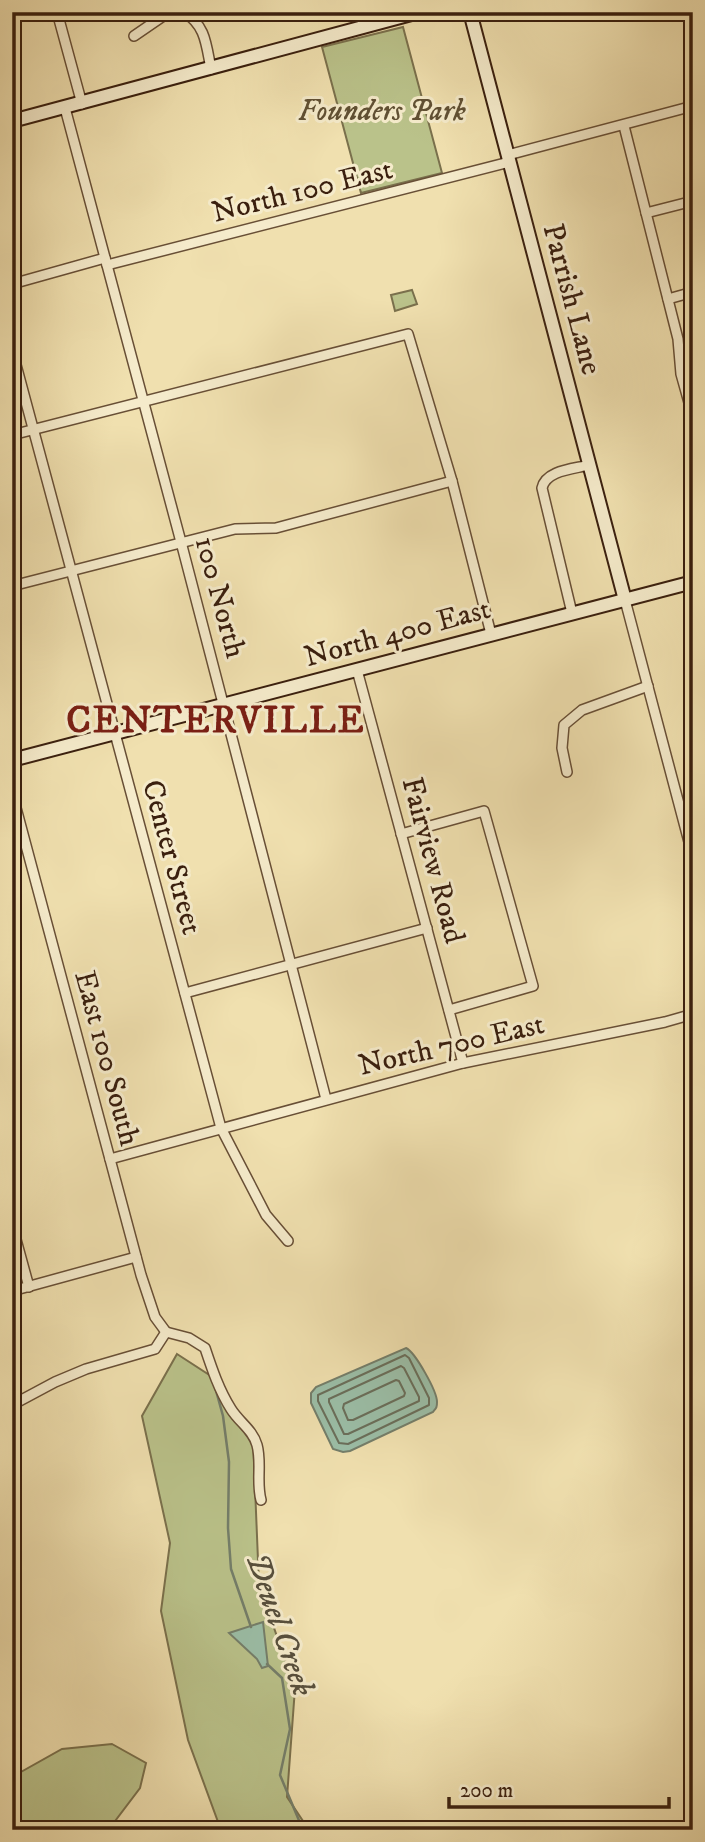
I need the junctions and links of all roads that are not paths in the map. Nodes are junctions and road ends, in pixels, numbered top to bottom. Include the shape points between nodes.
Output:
1 (57, 12) edge
2 (169, 12) edge
3 (184, 12) edge
4 (360, 12) edge
5 (419, 12) edge
6 (470, 12) edge
7 (364, 27) junction
8 (134, 36) dead end
9 (211, 69) junction
10 (82, 103) junction
11 (693, 106) edge
12 (65, 108) junction
13 (12, 121) edge
14 (624, 126) junction
15 (508, 159) junction
16 (693, 201) edge
17 (646, 213) junction
18 (106, 261) junction
19 (12, 284) edge
20 (693, 292) edge
21 (668, 299) junction
22 (12, 350) edge
23 (143, 400) junction
24 (693, 417) edge
25 (34, 430) junction
26 (12, 435) edge
27 (589, 464) junction
28 (452, 481) junction
29 (181, 542) junction
30 (71, 570) junction
31 (693, 582) edge
32 (12, 586) edge
33 (625, 600) junction
34 (572, 613) junction
35 (491, 634) junction
36 (357, 670) junction
37 (648, 686) junction
38 (224, 705) junction
39 (115, 733) junction
40 (12, 760) edge
41 (567, 772) dead end
42 (12, 793) edge
43 (401, 834) junction
44 (693, 857) edge
45 (427, 928) junction
46 (291, 964) junction
47 (185, 993) junction
48 (449, 1010) junction
49 (693, 1014) edge
50 (464, 1063) junction
51 (326, 1099) junction
52 (221, 1128) junction
53 (110, 1159) junction
54 (12, 1224) edge
55 (288, 1241) dead end
56 (136, 1257) junction
57 (29, 1287) junction
58 (12, 1291) edge
59 (166, 1332) junction
60 (12, 1405) edge
61 (261, 1500) dead end

1 - 10 street
2 - 8 street
3 - 9 street via 198,21
4 - 7 street
5 - 7 street
6 - 15 street, Parrish Lane
7 - 9 street
9 - 10 street
10 - 12 street
11 - 14 street, North 100 East
12 - 13 street
12 - 18 street, 100 North
14 - 15 street, North 100 East
14 - 17 street
15 - 18 street, North 100 East
15 - 27 street, Parrish Lane
16 - 17 street
17 - 21 street
18 - 19 street, North 100 East
18 - 23 street, 100 North
20 - 21 street
21 - 24 street
22 - 25 street, Center Street
23 - 25 street
23 - 28 street via 408,334
23 - 29 street, 100 North
25 - 26 street
25 - 30 street, Center Street
27 - 33 street, Parrish Lane
27 - 34 street via 554,474 544,481 542,495
28 - 29 street via 276,528 235,529
28 - 35 street
29 - 30 street
29 - 38 street, 100 North
30 - 32 street
30 - 39 street, Center Street
31 - 33 street, North 400 East
33 - 34 street, North 400 East
33 - 37 street
34 - 35 street, North 400 East
35 - 36 street, North 400 East
36 - 38 street, North 400 East
36 - 43 street, Fairview Road
37 - 41 street via 582,710 564,724
37 - 44 street
38 - 39 street, North 400 East
38 - 46 street, 100 North
39 - 40 street, North 400 East
39 - 47 street, Center Street
42 - 53 street, East 100 South
43 - 45 street, Fairview Road
43 - 48 street via 484,811 533,986
45 - 46 street
45 - 48 street, Fairview Road
46 - 47 street
46 - 51 street, 100 North
47 - 52 street, Center Street
48 - 50 street, Fairview Road
49 - 50 street, North 700 East
50 - 51 street, North 700 East
51 - 52 street, North 700 East
52 - 53 street, North 700 East
52 - 55 street, Center Street via 266,1215
53 - 56 street, East 100 South
54 - 57 street
56 - 57 street
56 - 59 street, East 100 South via 155,1317
57 - 58 street
59 - 60 street via 155,1349 86,1369
59 - 61 street via 205,1348 232,1410 257,1445

